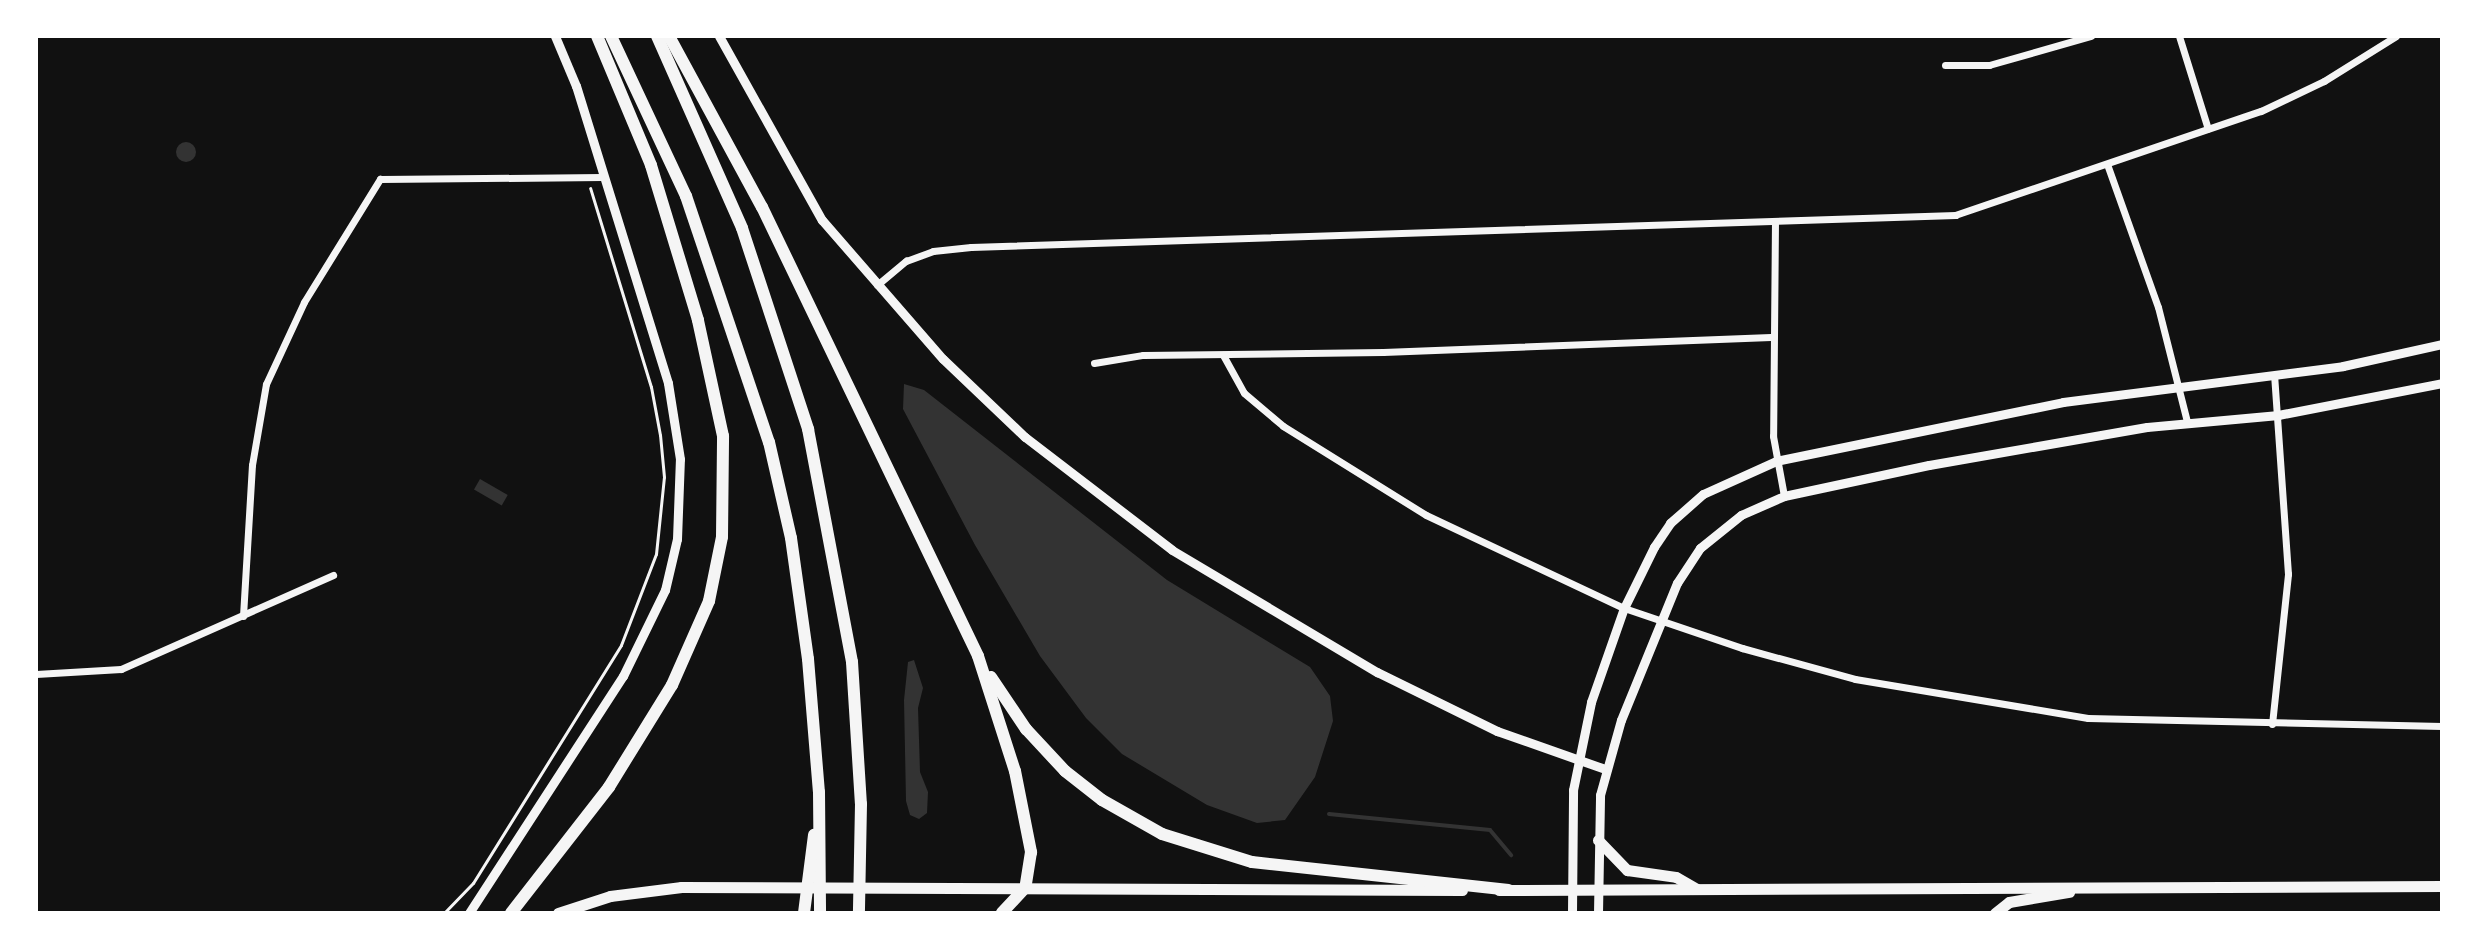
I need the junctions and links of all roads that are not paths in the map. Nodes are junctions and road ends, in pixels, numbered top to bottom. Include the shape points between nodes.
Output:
1 (555, 36) edge
2 (597, 36) edge
3 (611, 36) edge
4 (657, 36) edge
5 (669, 36) edge
6 (719, 36) edge
7 (2091, 36) edge
8 (2179, 36) edge
9 (2396, 36) edge
10 (1945, 65) dead end
11 (2208, 129) junction
12 (2107, 164) junction
13 (602, 177) junction
14 (1775, 221) junction
15 (877, 285) junction
16 (1771, 337) junction
17 (2442, 344) edge
18 (1223, 355) junction
19 (1094, 363) dead end
20 (2274, 375) junction
21 (2442, 383) edge
22 (2181, 385) junction
23 (2278, 415) junction
24 (2187, 422) junction
25 (1776, 461) junction
26 (1784, 496) junction
27 (333, 575) dead end
28 (1624, 608) junction
29 (243, 616) junction
30 (1659, 619) junction
31 (978, 656) junction
32 (36, 674) edge
33 (2272, 724) junction
34 (2442, 726) edge
35 (1576, 761) junction
36 (1605, 769) junction
37 (819, 792) junction
38 (1598, 840) junction
39 (2113, 885) junction
40 (2442, 886) edge
41 (1025, 888) junction
42 (1572, 889) junction
43 (1598, 889) junction
44 (1697, 889) junction
45 (1508, 890) junction
46 (469, 913) edge
47 (511, 913) edge
48 (558, 913) edge
49 (804, 913) edge
50 (820, 913) edge
51 (859, 913) edge
52 (1002, 913) edge
53 (1572, 913) edge
54 (1598, 913) edge
55 (1995, 913) edge

1 - 13 street
2 - 47 highway via 651,165 698,320 723,436 722,537 709,601 672,685 592,812
3 - 37 highway via 686,196 769,442 802,617
4 - 51 highway via 742,228 808,429 852,662 861,782
5 - 31 highway via 762,207
6 - 15 street via 816,211
7 - 10 street via 1989,65
8 - 11 street
9 - 11 street via 2287,100
11 - 12 street
12 - 14 street via 1955,215
12 - 22 street
13 - 29 street via 380,179 304,302 266,384 252,465
13 - 46 street via 675,415 677,539 665,590 629,666
14 - 15 street via 971,247 933,251 906,261
14 - 16 street
15 - 35 street via 966,384 1025,437 1172,550 1430,700
16 - 18 street
16 - 25 street
17 - 20 street
18 - 19 street via 1143,355
18 - 28 street via 1256,405 1384,491 1517,561
20 - 22 street
20 - 23 street
21 - 23 street
22 - 24 street
22 - 25 street via 2063,402
23 - 24 street
23 - 33 street via 2288,574
24 - 26 street
25 - 26 street
25 - 28 street via 1721,484 1684,508 1654,547
26 - 30 street via 1741,515 1700,548
27 - 29 street
28 - 30 street
28 - 35 street
29 - 32 street via 121,669
30 - 33 street via 1855,679 1967,702 2104,719
30 - 36 street
31 - 41 highway via 1021,793 1031,852
31 - 45 highway via 1026,729 1057,764 1102,800 1162,834 1252,862
33 - 34 street
35 - 36 street
35 - 42 street
36 - 38 street
37 - 49 highway
37 - 50 highway
38 - 43 street
38 - 44 main road via 1627,870 1676,877
39 - 40 main road
39 - 44 main road
39 - 55 main road via 2009,902
41 - 45 main road
41 - 48 main road via 645,890
41 - 52 highway
42 - 43 main road
42 - 45 main road
42 - 53 street
43 - 44 main road
43 - 54 street

